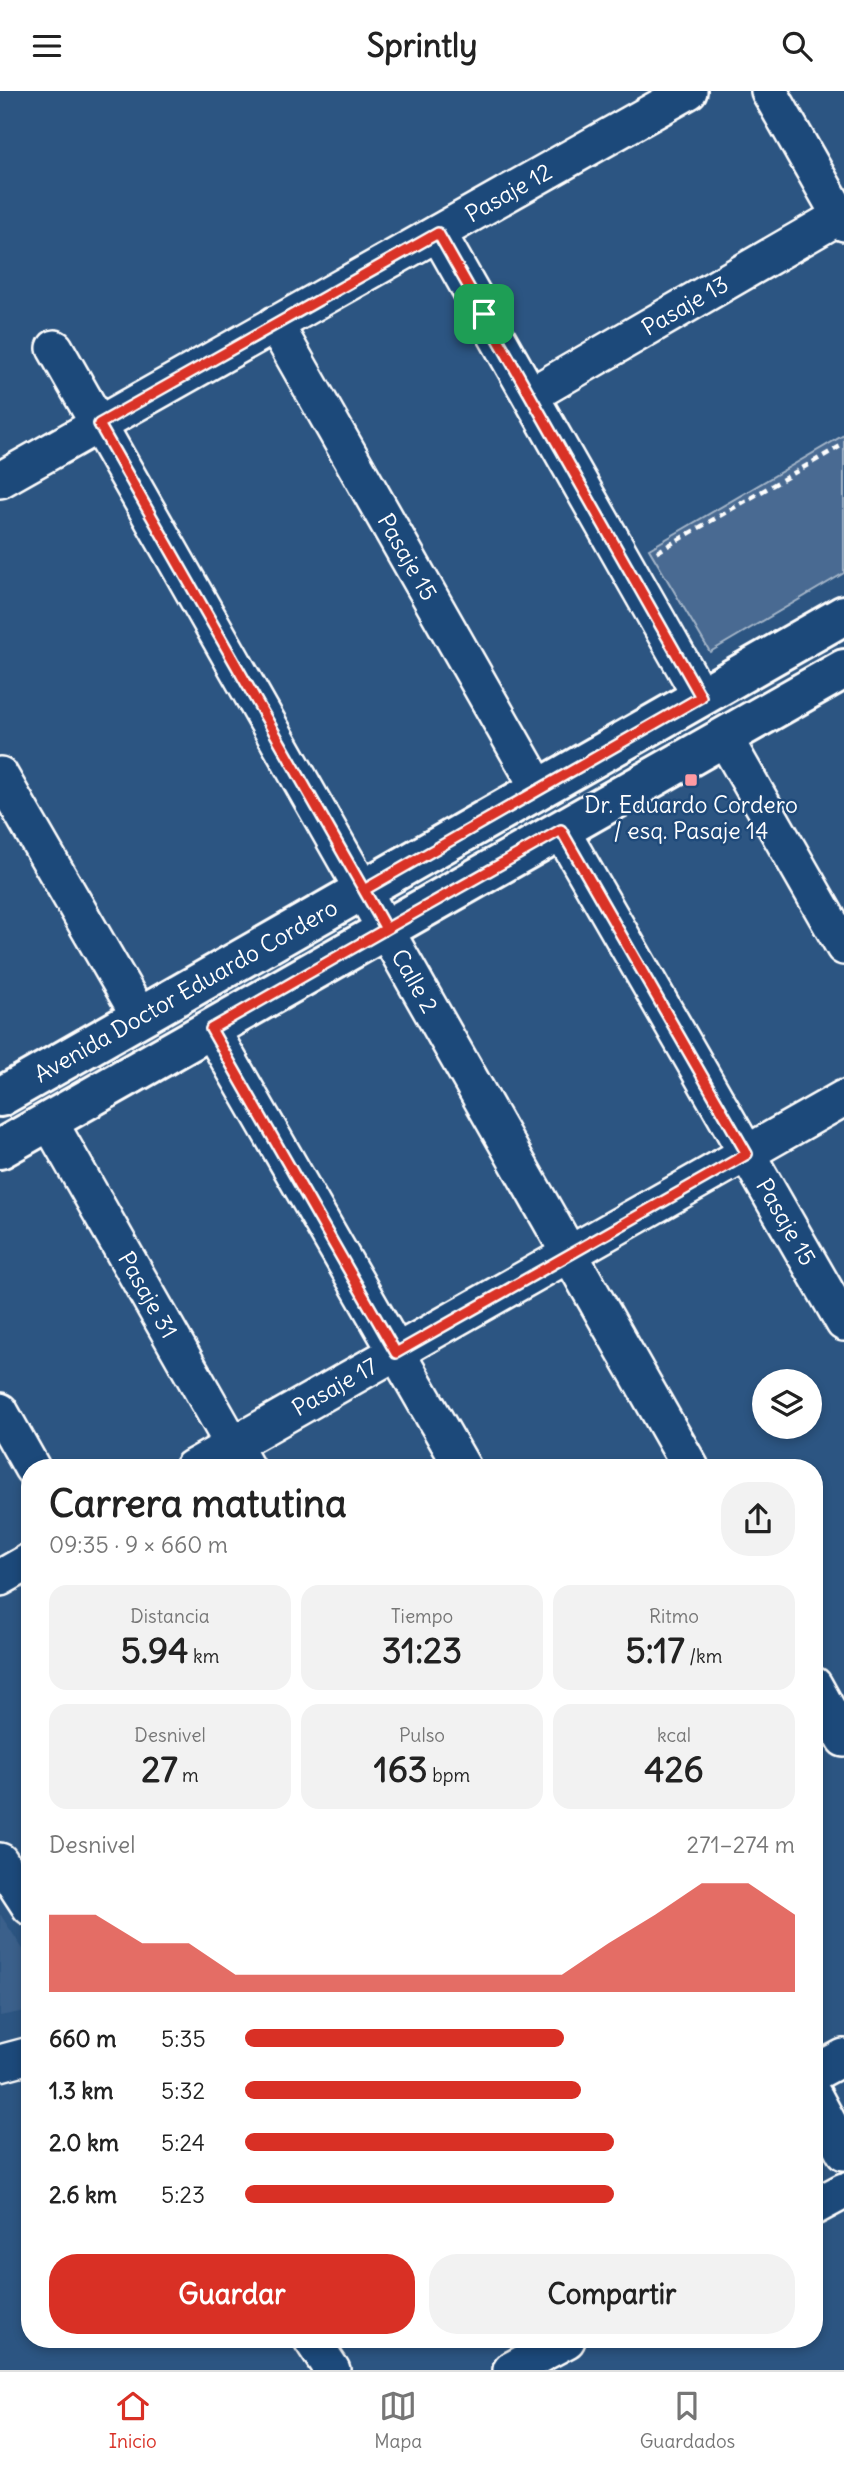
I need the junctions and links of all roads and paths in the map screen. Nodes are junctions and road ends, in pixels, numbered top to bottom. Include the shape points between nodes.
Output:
1 (689, 91) edge
2 (769, 91) edge
3 (842, 220) edge
4 (438, 233) junction
5 (275, 324) junction
6 (55, 348) dead end
7 (531, 395) junction
8 (99, 424) junction
9 (844, 445) edge
10 (0, 480) edge
11 (629, 568) junction
12 (844, 615) edge
13 (844, 669) edge
14 (701, 697) junction
15 (724, 737) junction
16 (0, 775) edge
17 (539, 789) junction
18 (561, 830) junction
19 (364, 890) junction
20 (386, 929) junction
21 (840, 930) edge
22 (140, 1017) junction
23 (211, 1029) junction
24 (0, 1097) edge
25 (844, 1098) edge
26 (49, 1121) junction
27 (0, 1149) edge
28 (747, 1154) junction
29 (570, 1254) junction
30 (844, 1324) edge
31 (396, 1353) junction
32 (0, 1411) edge
33 (239, 1457) edge
34 (27, 1459) edge
35 (458, 1459) edge
36 (686, 1459) edge
37 (21, 1566) edge
38 (0, 1578) edge
39 (823, 1707) edge
40 (835, 1736) edge
41 (0, 1861) edge
42 (21, 1893) edge
43 (21, 2057) edge
44 (844, 2057) edge
45 (0, 2063) edge
46 (823, 2068) edge
47 (823, 2113) edge
48 (844, 2153) edge
49 (844, 2191) edge
50 (823, 2202) edge
51 (317, 2348) edge
52 (553, 2348) edge
53 (332, 2370) edge
54 (511, 2370) edge

1 - 4 street, Pasaje 12
2 - 3 street
3 - 7 street, Pasaje 13
4 - 5 street, Pasaje 12
4 - 7 street
5 - 8 street, Pasaje 12
5 - 17 street, Pasaje 15
6 - 8 street, Calle 2
7 - 11 street
8 - 10 street, Pasaje 12
8 - 19 street, Calle 2
9 - 11 path
11 - 14 street
12 - 14 street, Avenida Doctor Eduardo Cordero
13 - 15 street, Avenida Doctor Eduardo Cordero
14 - 17 street, Avenida Doctor Eduardo Cordero
15 - 18 street, Avenida Doctor Eduardo Cordero
15 - 21 street
16 - 22 street
17 - 19 street, Avenida Doctor Eduardo Cordero
18 - 20 street, Avenida Doctor Eduardo Cordero
18 - 28 street, Pasaje 15
19 - 20 street, Calle 2
19 - 22 street, Avenida Doctor Eduardo Cordero
20 - 23 street, Avenida Doctor Eduardo Cordero
20 - 29 street, Calle 2
22 - 24 street, Avenida Doctor Eduardo Cordero
23 - 26 street, Avenida Doctor Eduardo Cordero
23 - 31 street
25 - 28 street, Pasaje 17
26 - 27 street, Avenida Doctor Eduardo Cordero
26 - 33 street, Pasaje 31
28 - 29 street, Pasaje 17
28 - 30 street, Pasaje 15
29 - 31 street, Pasaje 17
29 - 36 street, Calle 2
31 - 33 street, Pasaje 17
31 - 35 street
32 - 34 street
37 - 38 street
39 - 40 street
41 - 42 street
43 - 45 street
44 - 46 street
47 - 48 street
49 - 50 street
51 - 53 street
52 - 54 street

